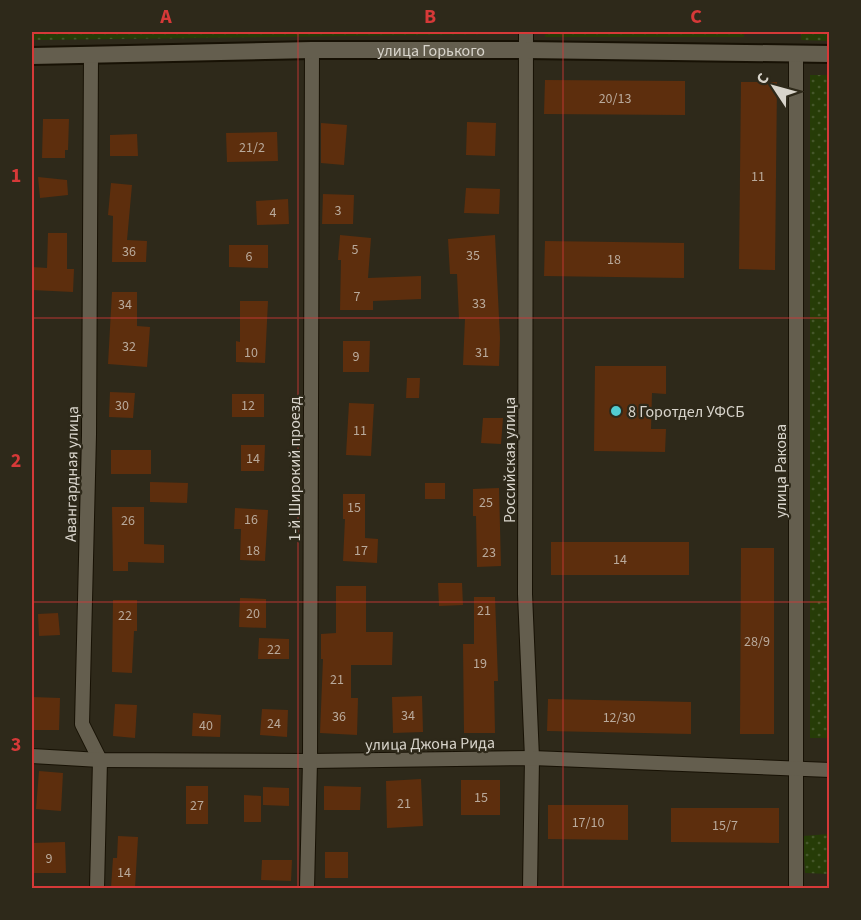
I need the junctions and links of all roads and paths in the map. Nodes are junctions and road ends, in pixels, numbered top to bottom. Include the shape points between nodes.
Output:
1 (526, 32) edge
2 (526, 50) junction
3 (312, 51) junction
4 (796, 54) junction
5 (830, 54) edge
6 (91, 55) junction
7 (32, 56) edge
8 (32, 756) edge
9 (532, 758) junction
10 (100, 760) junction
11 (310, 761) junction
12 (795, 768) junction
13 (830, 770) edge
14 (97, 888) edge
15 (307, 888) edge
16 (530, 888) edge
17 (796, 888) edge

1 - 2 street, Российская улица
2 - 3 street, улица Горького
2 - 4 street, улица Горького
2 - 9 street, Российская улица via 525,594
3 - 6 street, улица Горького
3 - 11 street, 1-й Широкий проезд
4 - 5 street, улица Горького
4 - 12 street, улица Ракова
6 - 7 street, улица Горького
6 - 10 street, Авангардная улица via 89,435 82,724
8 - 10 street, улица Джона Рида
9 - 11 street, улица Джона Рида
9 - 12 street, улица Джона Рида
9 - 16 street, Российская улица
10 - 11 street, улица Джона Рида
10 - 14 street, Авангардная улица
11 - 15 street, 1-й Широкий проезд
12 - 13 street, улица Джона Рида
12 - 17 street, улица Ракова

